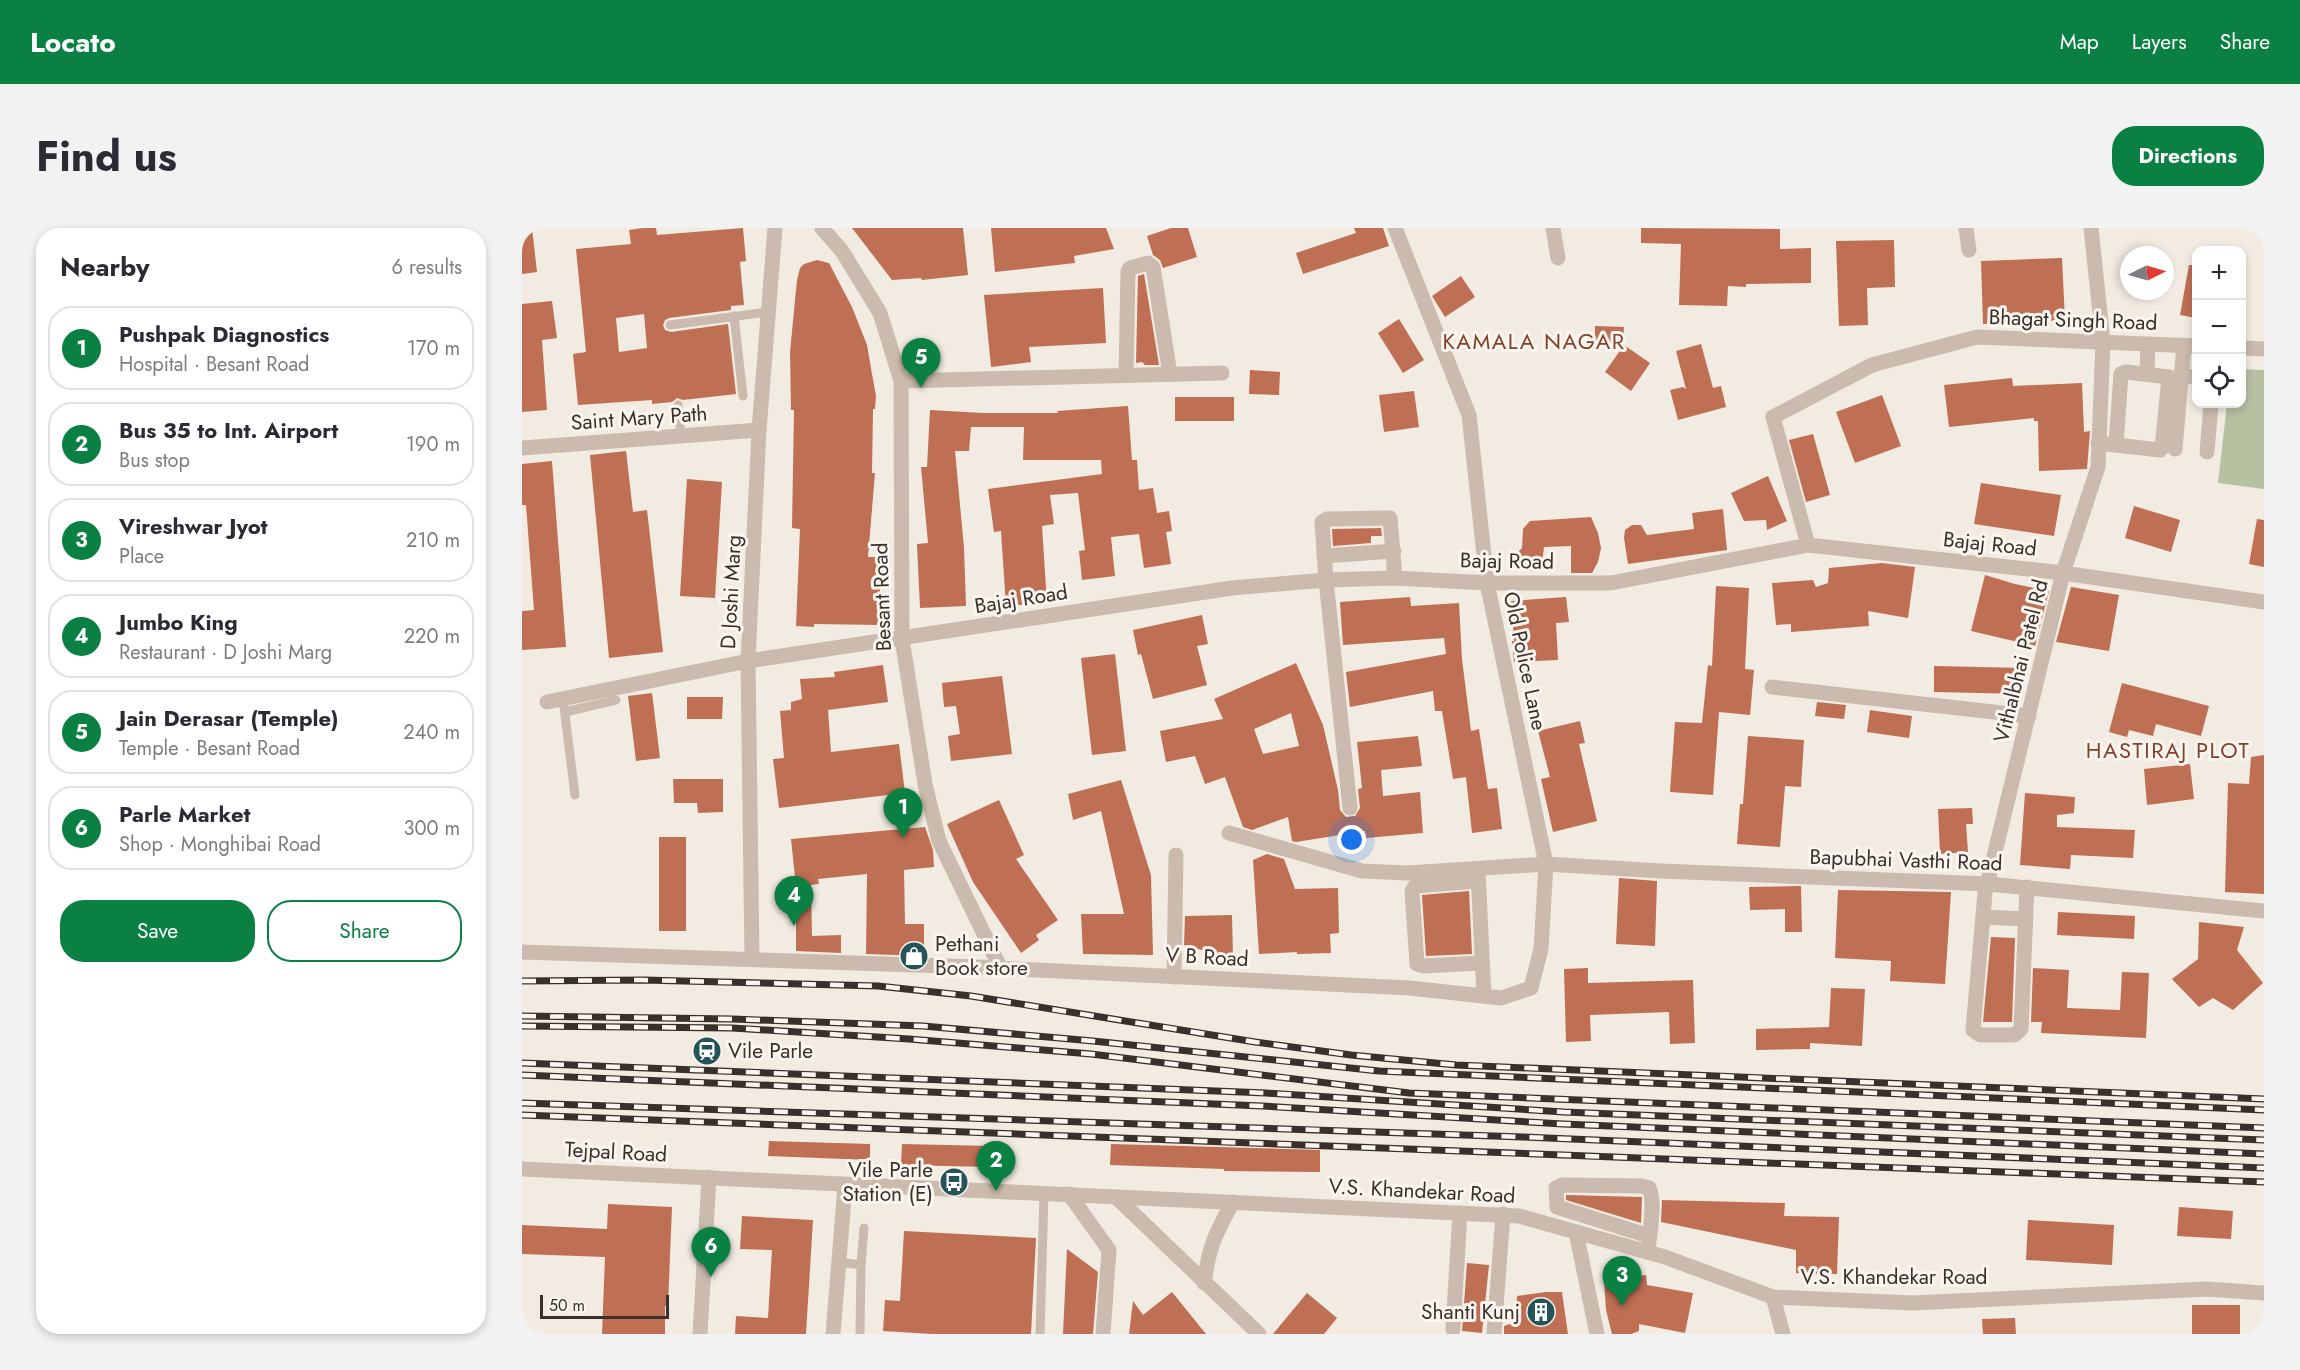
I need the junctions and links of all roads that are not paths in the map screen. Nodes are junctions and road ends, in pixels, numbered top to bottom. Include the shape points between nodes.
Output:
1 (775, 228) edge
2 (822, 228) edge
3 (1395, 228) edge
4 (1553, 228) edge
5 (1966, 228) edge
6 (2091, 228) edge
7 (1969, 250) dead end
8 (1558, 258) dead end
9 (768, 312) junction
10 (734, 316) junction
11 (670, 325) dead end
12 (2103, 342) junction
13 (2148, 344) junction
14 (2190, 346) edge
15 (2246, 348) edge
16 (2264, 349) edge
17 (1169, 371) junction
18 (1126, 373) junction
19 (1222, 373) dead end
20 (2147, 374) junction
21 (2189, 377) edge
22 (901, 381) junction
23 (762, 393) junction
24 (678, 405) dead end
25 (2100, 408) junction
26 (2211, 408) edge
27 (2119, 409) junction
28 (759, 430) junction
29 (681, 436) junction
30 (2098, 443) junction
31 (2116, 445) junction
32 (522, 448) edge
33 (2175, 449) dead end
34 (2206, 452) dead end
35 (1808, 545) junction
36 (1394, 551) junction
37 (1324, 556) junction
38 (2063, 573) junction
39 (1395, 578) junction
40 (1326, 580) junction
41 (1487, 584) junction
42 (2264, 602) edge
43 (902, 639) junction
44 (748, 661) junction
45 (1772, 687) dead end
46 (616, 700) dead end
47 (547, 702) dead end
48 (564, 706) junction
49 (2029, 716) junction
50 (575, 795) dead end
51 (1350, 808) dead end
52 (1229, 833) dead end
53 (1176, 855) dead end
54 (1546, 864) junction
55 (1478, 874) junction
56 (1989, 884) junction
57 (2027, 887) junction
58 (2264, 911) edge
59 (1983, 917) junction
60 (2026, 919) junction
61 (522, 952) edge
62 (752, 959) junction
63 (1482, 963) junction
64 (1001, 969) junction
65 (1174, 977) junction
66 (1484, 996) junction
67 (522, 1169) edge
68 (709, 1178) junction
69 (845, 1185) junction
70 (1044, 1193) junction
71 (1069, 1194) junction
72 (1116, 1197) junction
73 (1233, 1202) junction
74 (1557, 1207) junction
75 (1461, 1213) junction
76 (1503, 1214) junction
77 (1558, 1227) junction
78 (864, 1228) dead end
79 (1576, 1232) junction
80 (1649, 1236) junction
81 (1648, 1252) junction
82 (838, 1262) junction
83 (861, 1264) junction
84 (1204, 1283) junction
85 (2264, 1293) edge
86 (1773, 1297) junction
87 (1453, 1329) dead end
88 (700, 1334) edge
89 (833, 1334) edge
90 (860, 1334) edge
91 (1040, 1334) edge
92 (1103, 1334) edge
93 (1259, 1334) edge
94 (1494, 1334) edge
95 (1597, 1334) edge
96 (1783, 1334) edge

1 - 9 street, D Joshi Marg
2 - 22 street, Besant Road via 842,251 880,313
3 - 41 street, Old Police Lane via 1469,415
4 - 8 street
5 - 7 street
6 - 12 street, Vithalbhai Patel Rd
9 - 10 lane
9 - 23 street, D Joshi Marg
10 - 11 lane
10 - 23 lane via 742,396
12 - 13 street, Bhagat Singh Road
12 - 25 street, Vithalbhai Patel Rd
12 - 35 street, Bhagat Singh Road via 1977,337 1872,365 1773,417
13 - 14 street, Bhagat Singh Road
13 - 20 street
14 - 21 street
15 - 16 street
17 - 18 street
17 - 18 street via 1153,267 1148,263 1128,271
17 - 19 street
18 - 22 street
20 - 27 street via 2121,374
20 - 31 street via 2169,377 2164,445 2160,450
21 - 33 street
22 - 43 street, Besant Road
23 - 28 street, D Joshi Marg
24 - 29 lane
25 - 27 street
25 - 30 street, Vithalbhai Patel Rd
26 - 34 street
27 - 31 street
28 - 29 street, Saint Mary Path
28 - 44 street, D Joshi Marg
29 - 32 street, Saint Mary Path
30 - 31 street
30 - 38 street, Vithalbhai Patel Rd via 2098,467
35 - 38 street, Bajaj Road
35 - 41 street, Bajaj Road via 1611,583
36 - 37 street
36 - 37 street via 1390,518 1327,519 1322,522
36 - 39 street
37 - 40 street
38 - 42 street, Bajaj Road
38 - 49 street, Vithalbhai Patel Rd
39 - 40 street, Bajaj Road
39 - 41 street, Bajaj Road
40 - 43 street, Bajaj Road via 1232,588
40 - 51 street
41 - 54 street, Old Police Lane
43 - 44 street, Bajaj Road
43 - 64 street, Besant Road via 925,784 939,841
44 - 48 street, Bajaj Road
44 - 62 street, D Joshi Marg
45 - 49 street
46 - 48 lane
47 - 48 street, Bajaj Road
48 - 50 lane
49 - 56 street, Vithalbhai Patel Rd
52 - 55 street via 1362,870
53 - 65 street
54 - 55 street
54 - 56 street, Bapubhai Vasthi Road
54 - 66 street, Old Police Lane via 1541,949 1531,988 1501,998
55 - 63 street
55 - 63 street via 1415,886 1412,891 1417,964
56 - 57 street, Bapubhai Vasthi Road
56 - 59 street, Vithalbhai Patel Rd
57 - 58 street, Bapubhai Vasthi Road
57 - 60 street
59 - 60 street
59 - 60 street, Vithalbhai Patel Rd via 1973,1030 1980,1035 2014,1035 2021,1029
61 - 62 street, V B Road
62 - 64 street, V B Road
63 - 66 street
64 - 65 street, V B Road
65 - 66 street, V B Road via 1410,988
67 - 68 street, Tejpal Road
68 - 69 street, V.S. Khandekar Road
68 - 88 street
69 - 70 street, V.S. Khandekar Road
69 - 82 street
70 - 71 street, V.S. Khandekar Road
70 - 91 lane
71 - 72 street, V.S. Khandekar Road
71 - 92 street via 1109,1250
72 - 73 street, V.S. Khandekar Road
72 - 84 street
73 - 75 street, V.S. Khandekar Road
73 - 84 street via 1215,1234
74 - 77 street
74 - 80 street
74 - 80 street via 1558,1186 1645,1187 1652,1193
75 - 76 street, V.S. Khandekar Road
75 - 87 street
76 - 77 street, V.S. Khandekar Road
76 - 94 street
77 - 79 street, V.S. Khandekar Road
78 - 83 lane
79 - 81 street, V.S. Khandekar Road
79 - 95 street
80 - 81 street
81 - 86 street, V.S. Khandekar Road
82 - 83 lane
82 - 89 street
83 - 90 lane
84 - 93 street
85 - 86 street, V.S. Khandekar Road via 2207,1289 1913,1303
86 - 96 street

